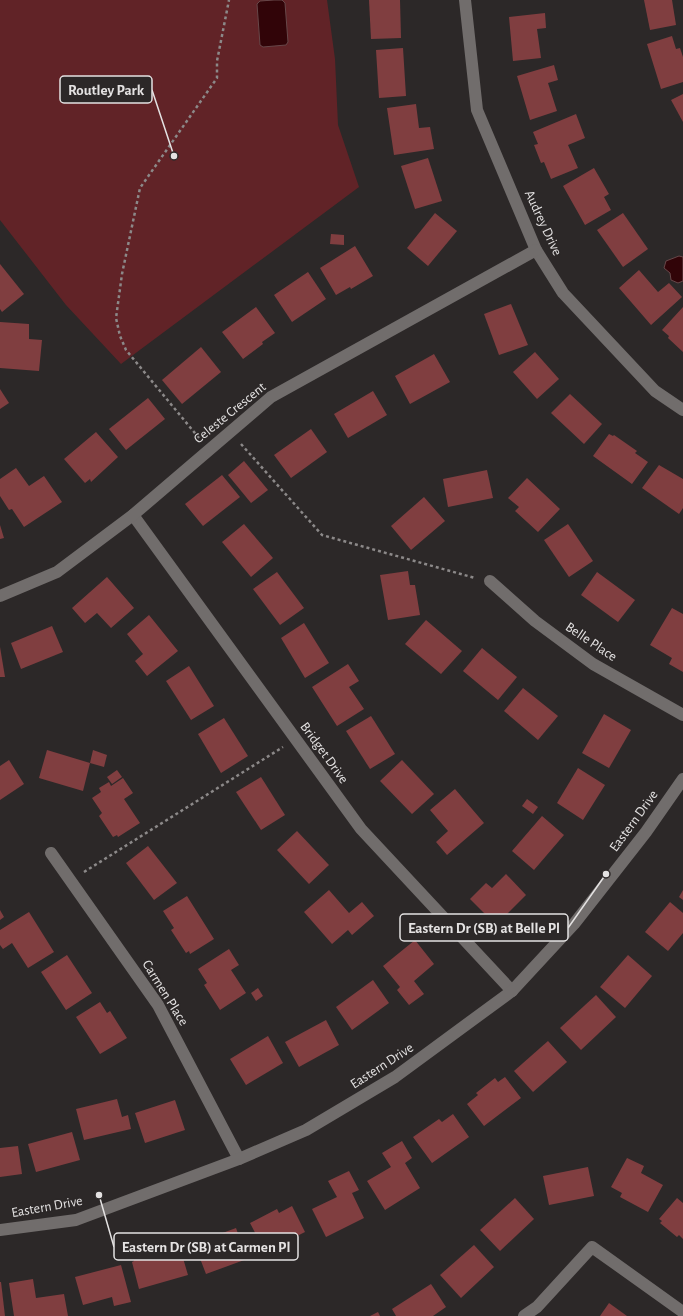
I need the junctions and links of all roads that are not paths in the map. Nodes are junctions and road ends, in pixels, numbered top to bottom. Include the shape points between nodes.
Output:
1 (465, 0) edge
2 (536, 250) junction
3 (683, 410) edge
4 (133, 514) junction
5 (490, 581) road end
6 (0, 596) edge
7 (683, 715) edge
8 (683, 779) edge
9 (50, 853) dead end
10 (512, 991) junction
11 (239, 1159) junction
12 (0, 1230) edge
13 (683, 1312) edge
14 (524, 1316) edge

1 - 2 street, Audrey Drive via 477,110
2 - 3 street, Audrey Drive via 563,293 655,391
2 - 4 street, Celeste Crescent via 271,397
4 - 6 street, Celeste Crescent via 57,572
4 - 10 street, Bridget Drive via 360,829
5 - 7 street, Belle Place via 535,621 593,664
8 - 10 street, Eastern Drive via 646,832 574,924
9 - 11 street, Carmen Place via 158,1005
10 - 11 street, Eastern Drive via 395,1077 306,1130
11 - 12 street, Eastern Drive via 76,1220
13 - 14 street via 592,1247 537,1307

